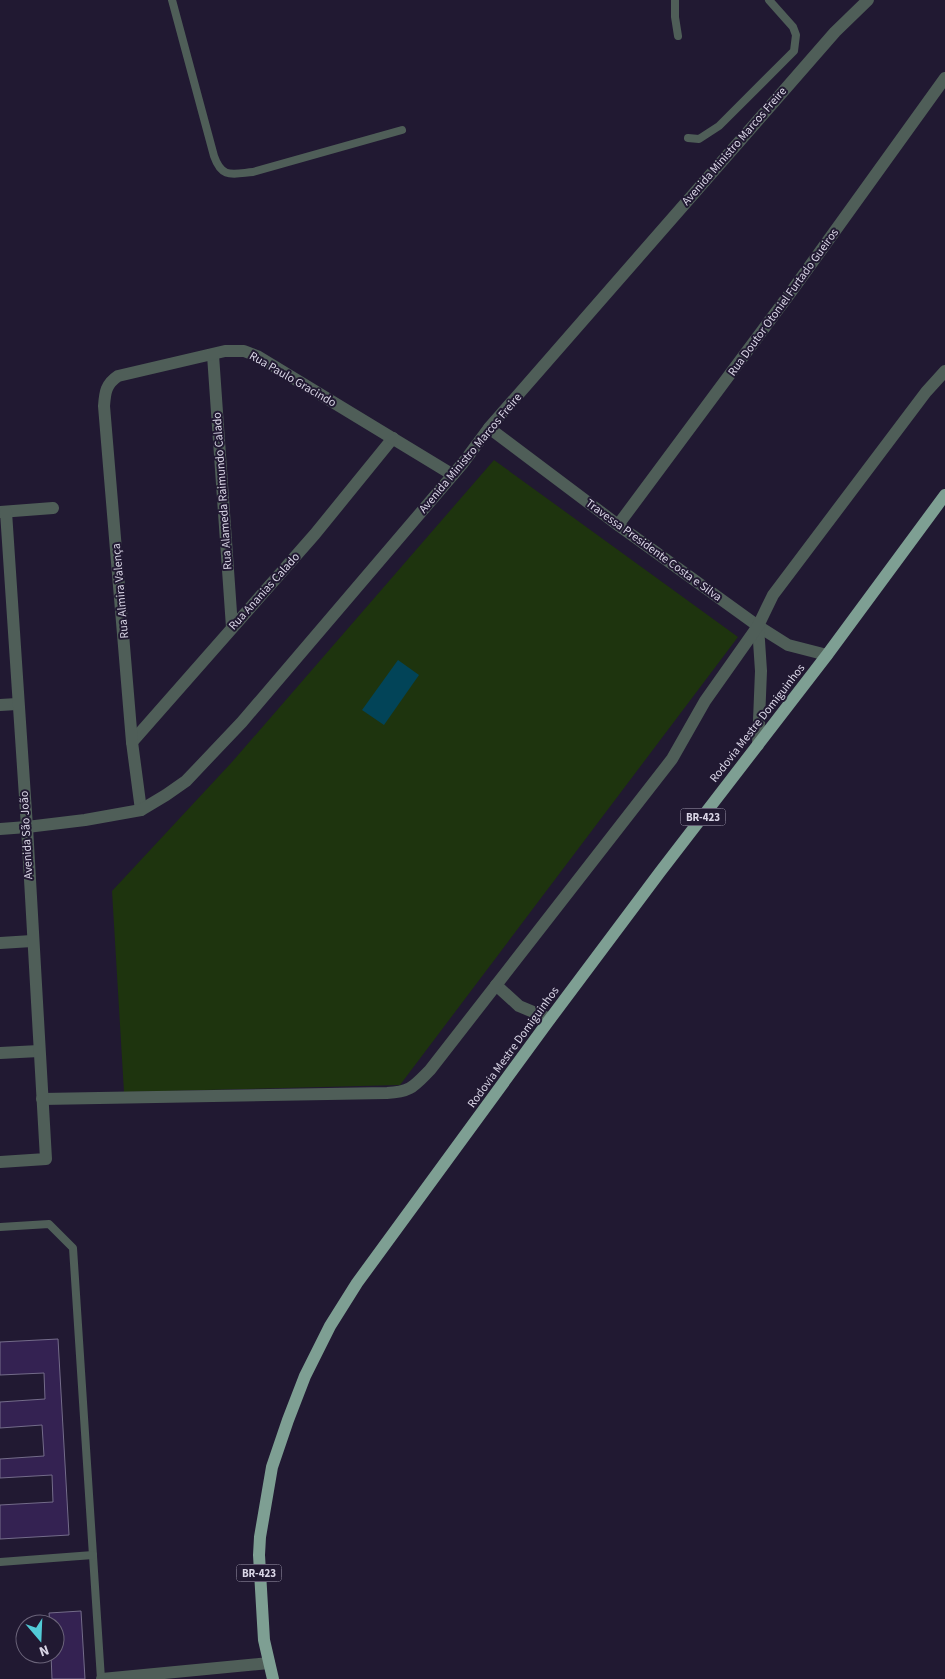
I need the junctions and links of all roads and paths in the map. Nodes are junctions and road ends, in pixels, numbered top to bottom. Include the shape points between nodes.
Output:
1 (172, 0) edge
2 (675, 0) edge
3 (768, 0) edge
4 (868, 0) edge
5 (678, 36) dead end
6 (945, 78) edge
7 (402, 130) dead end
8 (688, 138) dead end
9 (213, 355) junction
10 (945, 371) edge
11 (118, 376) joint
12 (490, 428) junction
13 (393, 438) junction
14 (452, 475) junction
15 (944, 496) edge
16 (53, 508) dead end
17 (3, 512) edge
18 (618, 525) junction
19 (232, 626) junction
20 (758, 626) junction
21 (827, 655) junction
22 (17, 704) junction
23 (0, 705) edge
24 (132, 742) junction
25 (758, 745) junction
26 (141, 810) junction
27 (27, 827) junction
28 (0, 828) edge
29 (32, 941) junction
30 (0, 943) edge
31 (496, 985) junction
32 (550, 1019) junction
33 (39, 1050) junction
34 (0, 1053) edge
35 (42, 1099) junction
36 (0, 1162) edge
37 (0, 1227) edge
38 (93, 1555) junction
39 (0, 1562) edge
40 (269, 1663) junction
41 (102, 1679) edge
42 (273, 1679) edge

1 - 7 lane via 214,156 218,167 225,172 253,172
2 - 5 lane
3 - 8 lane via 793,27 796,35 794,51 719,126 699,138
4 - 12 street, Avenida Ministro Marcos Freire via 828,39
6 - 18 street, Rua Doutor Otoniel Furtado Gueiros
9 - 11 street, Rua Paulo Gracindo
9 - 13 street, Rua Paulo Gracindo via 244,351 257,356
9 - 19 street, Rua Alameda Raimundo Calado
10 - 20 street via 773,595
11 - 24 street, Rua Almira Valença via 106,389 104,406
12 - 14 street, Avenida Ministro Marcos Freire
12 - 18 street, Travessa Presidente Costa e Silva
13 - 14 street, Rua Paulo Gracindo
13 - 19 street, Rua Ananias Calado via 315,534
14 - 26 street, Avenida Ministro Marcos Freire via 242,722 186,781
15 - 21 main road, Rodovia Mestre Domiguinhos / BR-423
16 - 17 street
17 - 22 street, Avenida São João
18 - 20 street, Travessa Presidente Costa e Silva
19 - 24 street, Rua Ananias Calado
20 - 21 street, Travessa Presidente Costa e Silva via 788,645
20 - 25 street via 762,670
20 - 31 street via 705,701 672,759
21 - 25 main road, Rodovia Mestre Domiguinhos / BR-423
22 - 23 street
22 - 27 street, Avenida São João
24 - 26 street, Rua Almira Valença
25 - 32 main road, Rodovia Mestre Domiguinhos / BR-423
26 - 27 street, Avenida Ministro Marcos Freire
27 - 28 street, Avenida Ministro Marcos Freire
27 - 29 street, Avenida São João
29 - 30 street
29 - 33 street, Avenida São João
31 - 32 street via 519,1006
31 - 35 street via 430,1070 405,1092
32 - 40 main road, Rodovia Mestre Domiguinhos / BR-423 via 357,1283 330,1326 305,1376 272,1467 260,1537 260,1590
33 - 34 street
33 - 35 street, Avenida São João
35 - 36 street, Avenida São João via 46,1159
37 - 38 lane via 49,1224 73,1248
38 - 39 lane
38 - 41 lane
40 - 41 street
40 - 42 main road, Rodovia Mestre Domiguinhos / BR-423

